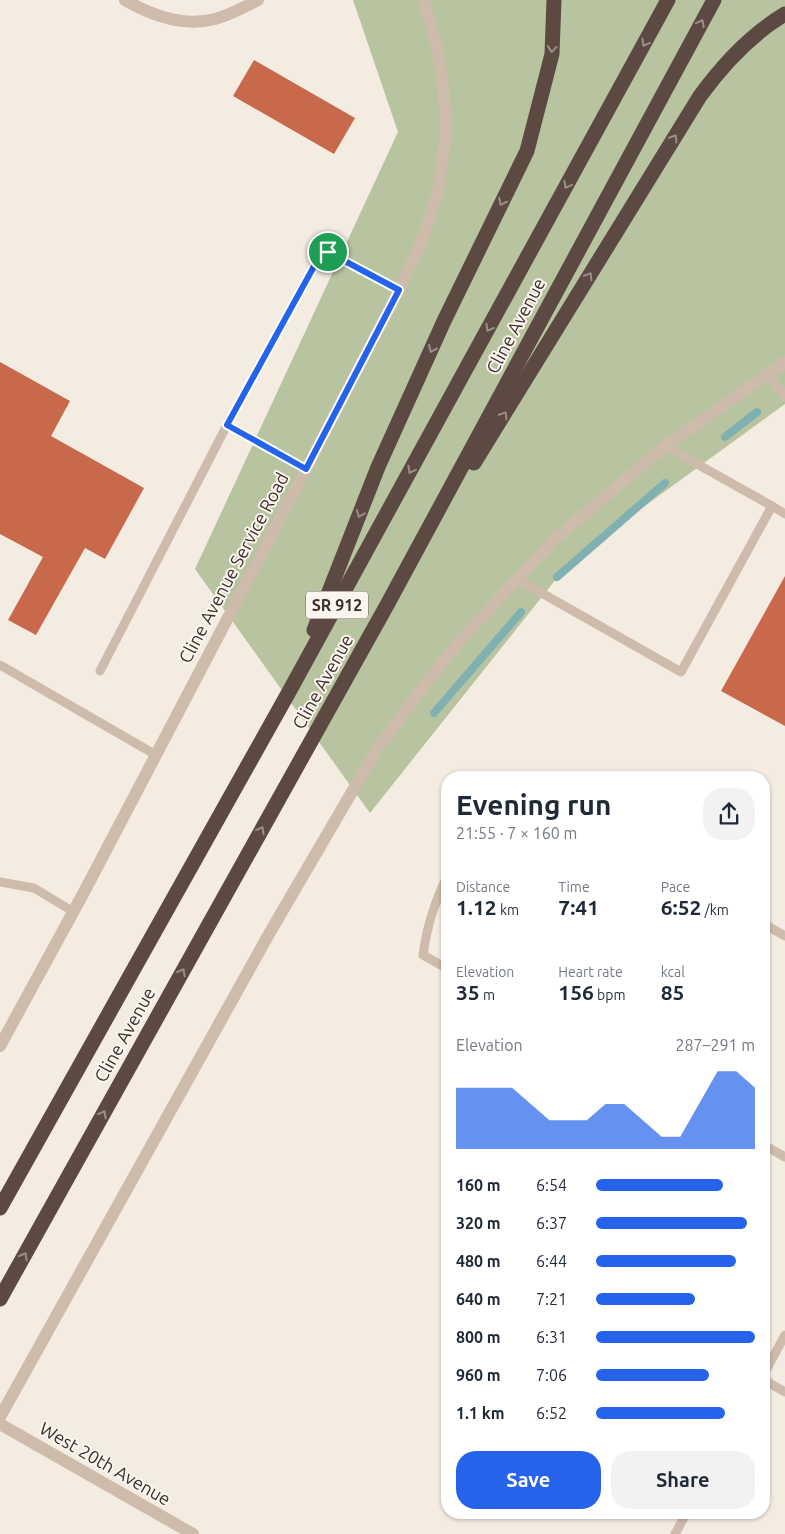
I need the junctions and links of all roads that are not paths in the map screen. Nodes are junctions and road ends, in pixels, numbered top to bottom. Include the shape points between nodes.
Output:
1 (125, 0) edge
2 (258, 0) edge
3 (424, 0) edge
4 (554, 0) edge
5 (668, 0) edge
6 (714, 0) edge
7 (785, 14) edge
8 (399, 290) junction
9 (785, 362) edge
10 (768, 374) junction
11 (785, 397) edge
12 (227, 425) junction
13 (665, 446) junction
14 (306, 469) junction
15 (772, 506) junction
16 (785, 514) edge
17 (517, 579) junction
18 (387, 605) junction
19 (0, 665) edge
20 (100, 671) dead end
21 (290, 690) junction
22 (156, 755) junction
23 (0, 882) edge
24 (441, 890) edge
25 (74, 912) junction
26 (770, 927) edge
27 (785, 936) edge
28 (441, 965) edge
29 (0, 1046) edge
30 (770, 1148) edge
31 (785, 1157) edge
32 (0, 1208) edge
33 (0, 1299) edge
34 (785, 1335) edge
35 (770, 1363) edge
36 (770, 1383) edge
37 (785, 1392) edge
38 (0, 1417) edge
39 (0, 1424) edge
40 (683, 1519) edge
41 (193, 1534) edge
42 (675, 1534) edge

1 - 2 street via 159,16 196,22 214,19
3 - 8 street, Cline Avenue Service Road via 438,52 446,135 438,191 423,238
4 -> 21 highway via 552,54 527,151 444,321 378,467
5 -> 21 highway, Cline Avenue / SR 912
18 -> 6 highway, Cline Avenue / SR 912
18 -> 7 highway via 700,96 733,54
8 - 12 lane via 328,252 318,259
8 - 14 street, Cline Avenue Service Road
9 - 10 street
10 - 11 lane
10 - 13 street
12 - 14 lane
12 - 20 lane
13 - 15 lane
13 - 17 street via 556,538
14 - 22 street, Cline Avenue Service Road
15 - 16 lane
15 - 17 lane via 680,672
17 - 38 street via 426,682 377,749 264,942
33 -> 18 highway, Cline Avenue / SR 912
19 - 22 lane
21 - 32 highway, Cline Avenue / SR 912
22 - 25 street, Cline Avenue Service Road
23 - 25 lane via 34,888
24 - 28 lane via 426,931 423,955
25 - 29 street, Cline Avenue Service Road
26 - 27 lane
30 - 31 lane
34 - 35 lane
36 - 37 lane
39 - 41 street, West 20th Avenue
40 - 42 lane

